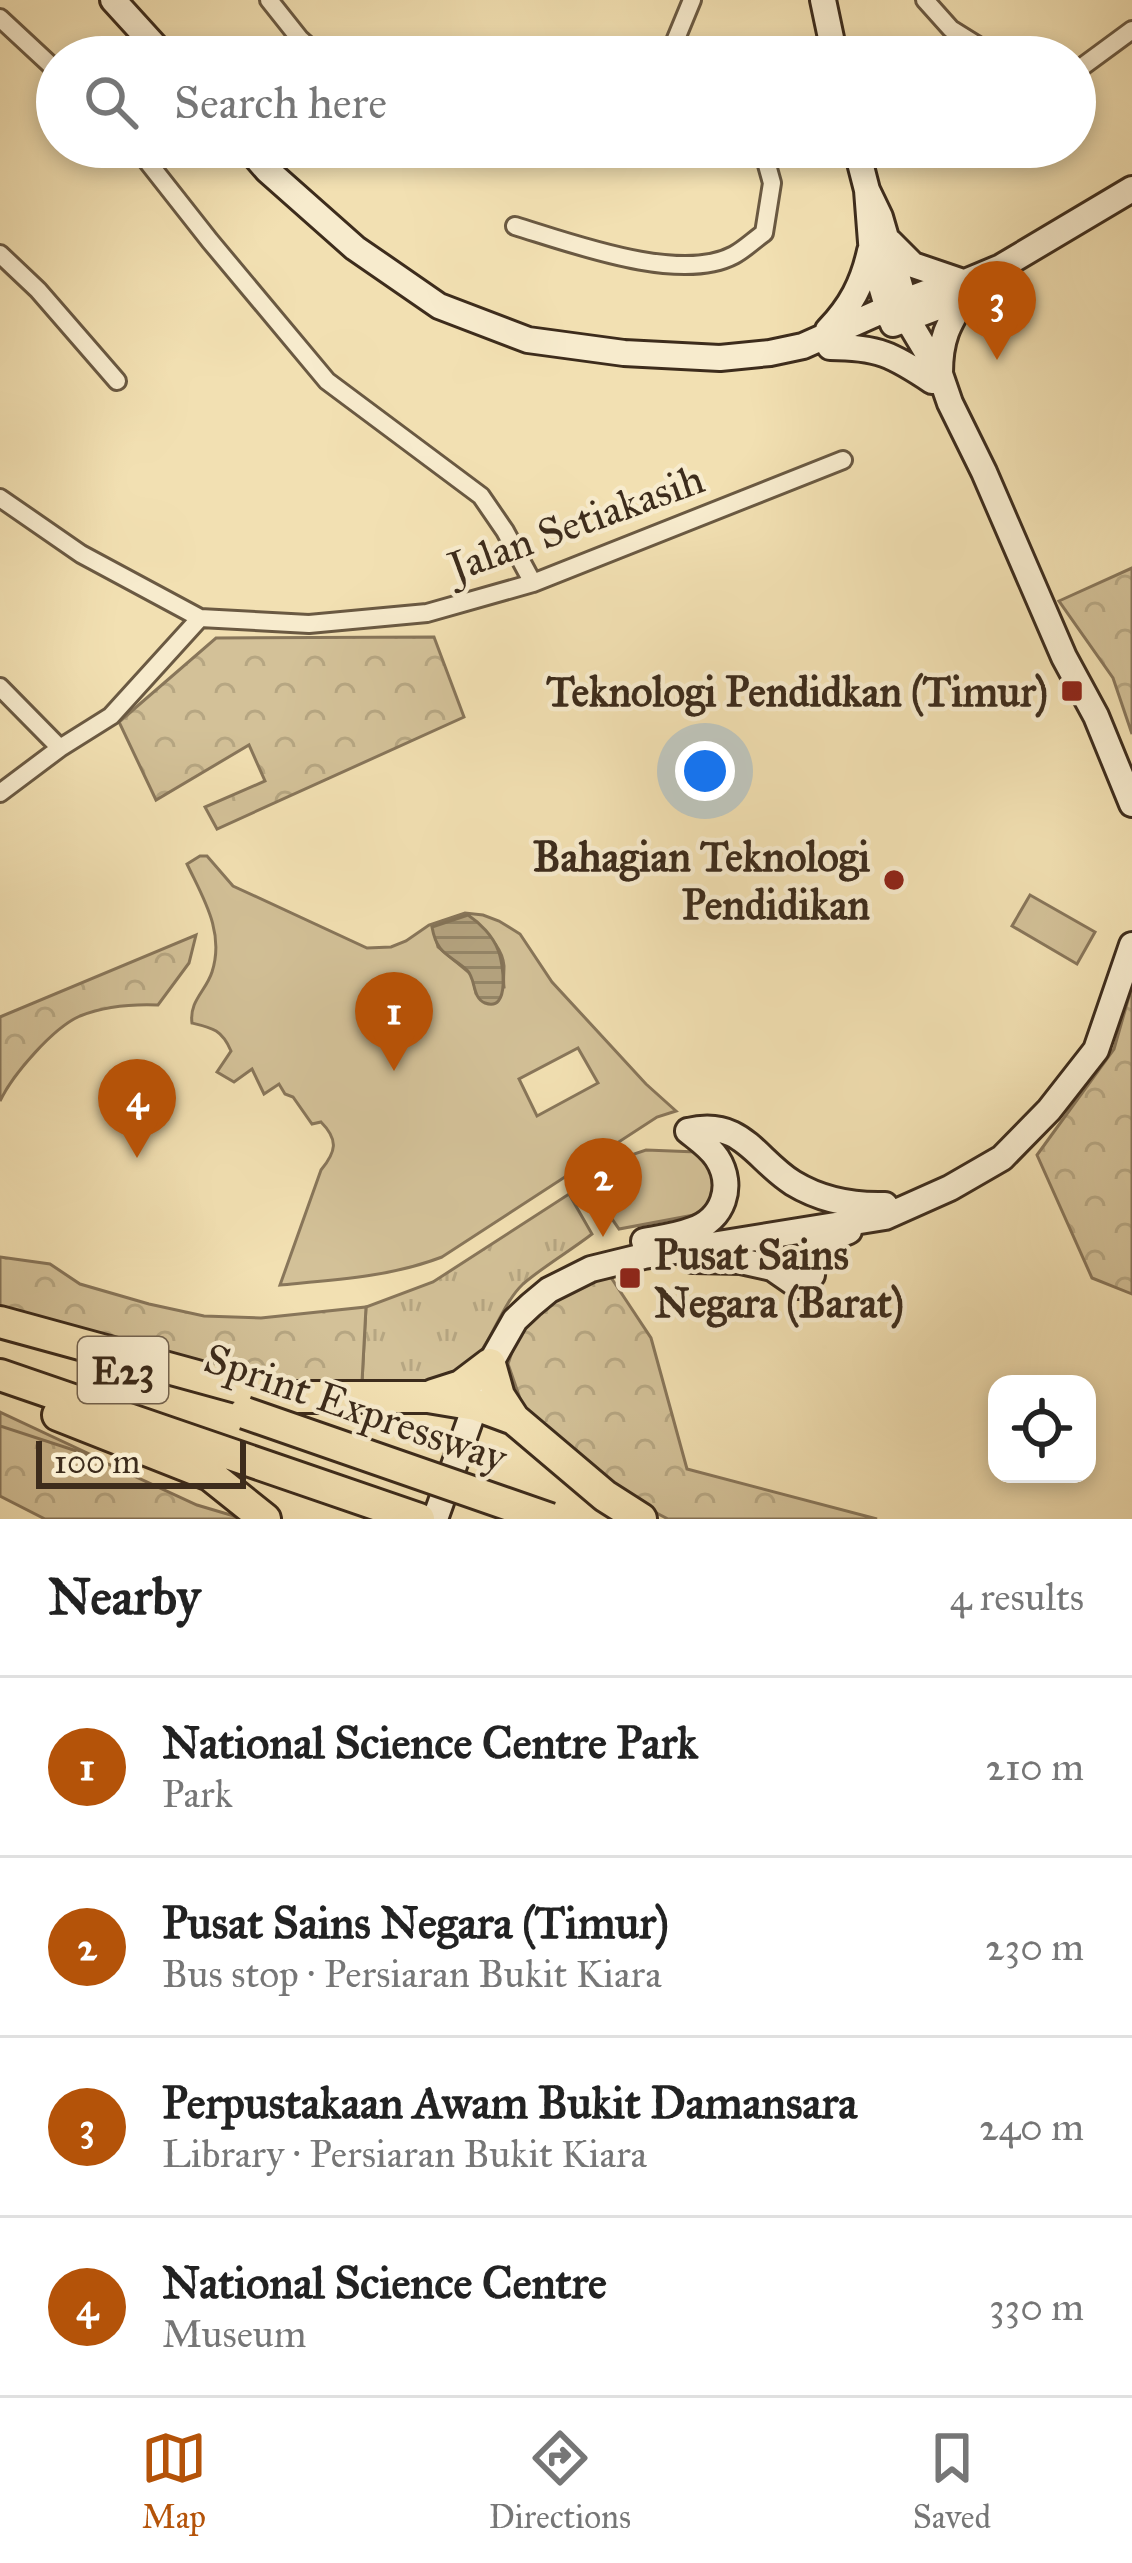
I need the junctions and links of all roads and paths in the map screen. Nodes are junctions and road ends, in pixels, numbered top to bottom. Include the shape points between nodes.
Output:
1 (112, 0) edge
2 (269, 0) edge
3 (692, 0) edge
4 (823, 0) edge
5 (926, 0) edge
6 (0, 18) edge
7 (1132, 30) edge
8 (145, 36) edge
9 (299, 36) edge
10 (675, 36) edge
11 (831, 36) edge
12 (962, 36) edge
13 (36, 51) edge
14 (1096, 56) edge
15 (153, 168) edge
16 (265, 168) edge
17 (768, 168) edge
18 (861, 168) edge
19 (1132, 188) edge
20 (515, 226) dead end
21 (879, 236) junction
22 (0, 254) edge
23 (973, 282) junction
24 (897, 313) junction
25 (818, 343) junction
26 (936, 378) junction
27 (117, 381) dead end
28 (843, 460) dead end
29 (0, 498) edge
30 (532, 583) junction
31 (200, 618) junction
32 (0, 687) edge
33 (60, 748) junction
34 (0, 793) edge
35 (1132, 804) edge
36 (1132, 946) edge
37 (911, 1204) junction
38 (885, 1216) junction
39 (809, 1230) junction
40 (673, 1252) junction
41 (803, 1274) junction
42 (549, 1290) junction
43 (0, 1324) edge
44 (490, 1364) junction
45 (0, 1376) edge
46 (0, 1386) edge
47 (428, 1397) junction
48 (476, 1405) junction
49 (514, 1420) junction
50 (265, 1519) edge
51 (419, 1519) edge
52 (435, 1519) edge
53 (550, 1519) edge
54 (641, 1519) edge

1 - 8 street
2 - 9 street
3 - 10 street
4 - 11 street
5 - 12 street
6 - 13 street
7 - 14 street
15 - 30 street via 327,381 481,496
16 - 25 street via 405,283 528,340 720,358
17 - 20 street via 764,233 731,257 687,267
18 - 21 street
19 - 23 street
21 - 23 street via 913,265
21 - 24 street
21 - 25 street via 853,300
22 - 27 street
23 - 24 street via 946,304
23 - 26 street via 945,331
24 - 25 street
24 - 26 street
25 - 26 street via 893,356
26 - 35 street
28 - 30 street, Jalan Setiakasih
29 - 31 street, Jalan Setiakasih via 80,554
30 - 31 street, Jalan Setiakasih via 427,613 309,624
31 - 33 street via 111,716
32 - 33 street
33 - 34 street
36 - 37 street via 1096,1050 1049,1110 1002,1158
37 - 38 street
37 - 42 street via 830,1199 791,1181 735,1134 688,1131 724,1174 721,1210 697,1229 587,1254
38 - 39 street
38 - 41 street via 825,1240
39 - 40 street
39 - 41 street
40 - 41 street
40 - 42 street via 591,1269
42 - 44 street via 515,1320
43 - 47 highway via 248,1390
43 - 53 highway, Sprint Expressway / E23, bridge
44 - 47 highway
44 - 48 street
44 - 49 highway
45 - 51 highway, Sprint Expressway / E23
46 - 50 highway via 210,1475
47 - 48 highway
48 - 49 highway
48 - 52 street
49 - 54 highway

